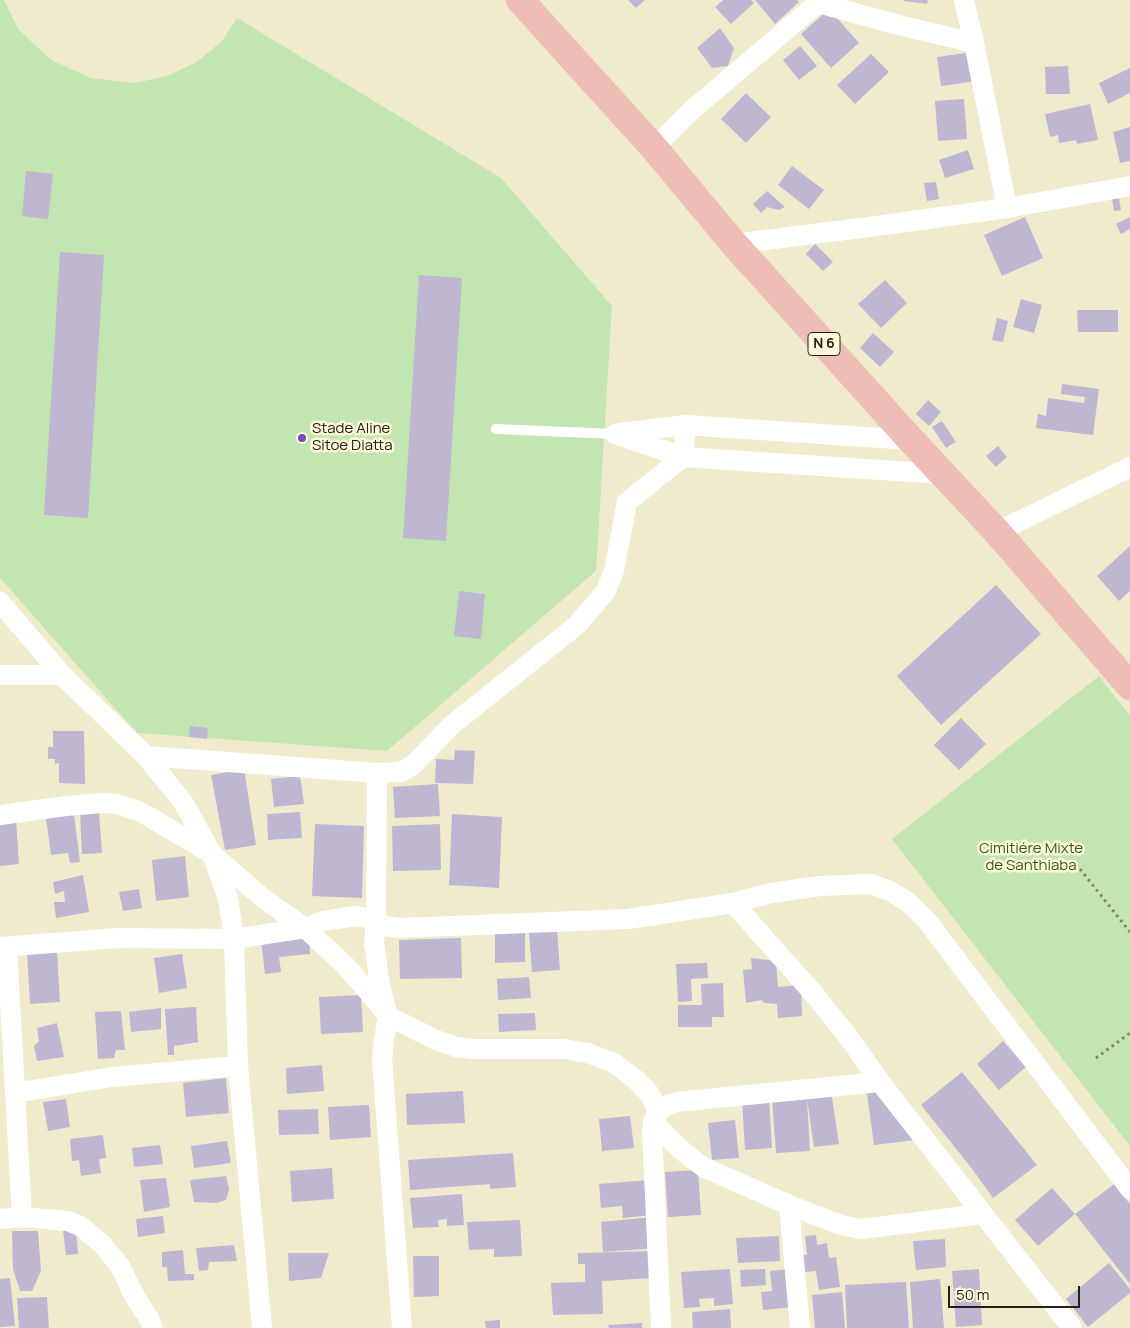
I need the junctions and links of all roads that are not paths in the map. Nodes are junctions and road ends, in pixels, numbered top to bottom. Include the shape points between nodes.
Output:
1 (520, 0) edge
2 (964, 0) edge
3 (816, 2) edge
4 (974, 43) junction
5 (654, 148) junction
6 (1130, 186) edge
7 (1007, 208) junction
8 (734, 244) junction
9 (686, 425) junction
10 (496, 429) dead end
11 (615, 434) junction
12 (911, 440) junction
13 (683, 457) junction
14 (1130, 467) edge
15 (942, 474) junction
16 (997, 532) junction
17 (0, 602) edge
18 (0, 675) edge
19 (62, 675) junction
20 (1130, 686) edge
21 (146, 756) junction
22 (377, 774) junction
23 (0, 815) edge
24 (212, 854) junction
25 (734, 904) junction
26 (376, 920) junction
27 (305, 928) junction
28 (234, 939) junction
29 (3, 947) edge
30 (388, 1016) junction
31 (238, 1066) junction
32 (880, 1082) junction
33 (15, 1093) junction
34 (655, 1116) junction
35 (1130, 1190) edge
36 (789, 1206) junction
37 (983, 1214) junction
38 (22, 1217) junction
39 (0, 1219) edge
40 (153, 1328) edge
41 (262, 1328) edge
42 (402, 1328) edge
43 (661, 1328) edge
44 (800, 1328) edge
45 (1072, 1328) edge

1 - 5 main road, N 6
2 - 4 street
3 - 4 street
3 - 5 street via 692,110
4 - 7 street
5 - 8 main road, N 6
6 - 7 street
7 - 8 street
8 - 12 main road, N 6
9 - 11 street
9 - 12 street
9 - 13 street
10 - 11 lane
11 - 13 street
12 - 15 main road, N 6
13 - 15 street
13 - 22 street via 627,502 614,571 606,591 577,625 453,724 414,765 401,772
14 - 16 street
15 - 16 main road, N 6
16 - 20 main road, N 6
17 - 19 street
18 - 19 street
19 - 21 street
21 - 22 street
21 - 24 street via 183,802
22 - 26 street
23 - 24 street via 66,806 117,804 141,812
24 - 27 street via 264,899
24 - 28 street via 228,898
25 - 26 street via 628,919 400,928 385,926
25 - 32 street via 814,994
25 - 35 street via 791,890 871,884 908,902 928,922
26 - 27 street via 356,916 323,921
26 - 30 street via 374,943
27 - 28 street
27 - 30 street via 344,964
28 - 29 street via 119,938
28 - 31 street
29 - 33 street
30 - 34 street via 456,1047 564,1048 588,1053 614,1063 649,1092
30 - 42 street via 382,1059
31 - 33 street via 112,1077
31 - 41 street
32 - 34 street via 676,1102 666,1105
32 - 37 street
33 - 38 street
34 - 36 street via 670,1140 695,1162
34 - 43 street via 652,1141
36 - 37 street via 841,1225 861,1228
36 - 44 street
37 - 45 street
38 - 39 street
38 - 40 street via 68,1221 80,1226 102,1244 120,1266

